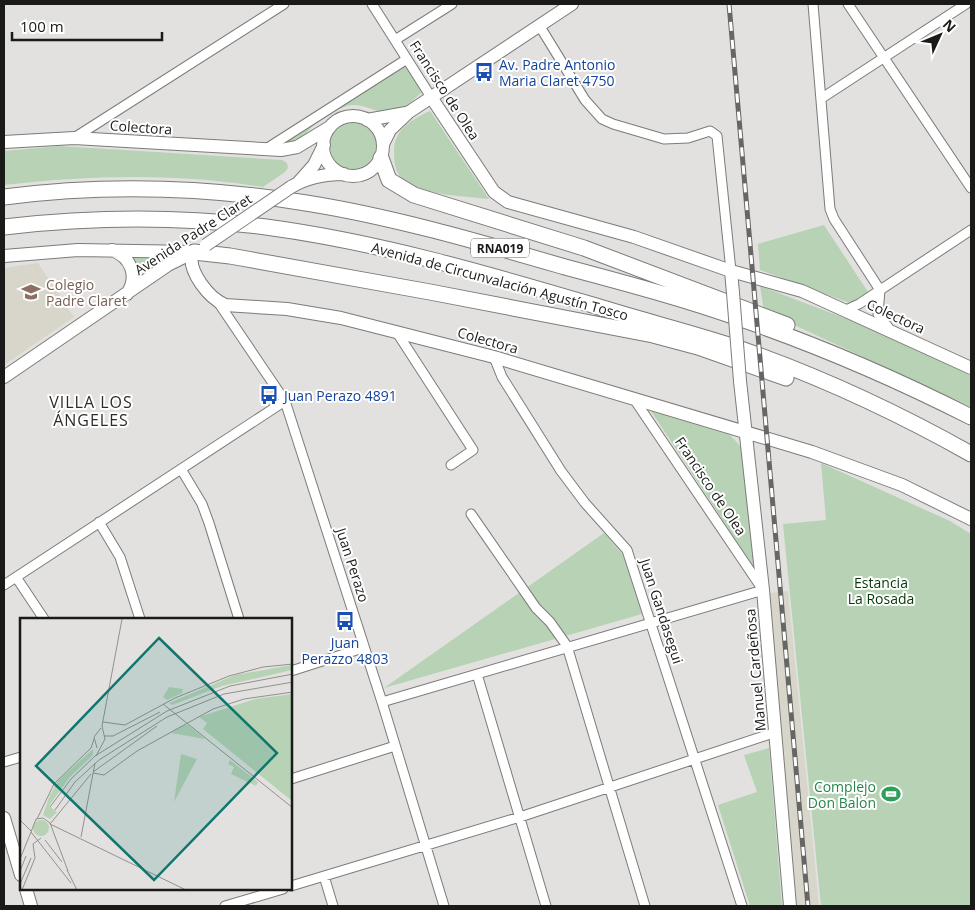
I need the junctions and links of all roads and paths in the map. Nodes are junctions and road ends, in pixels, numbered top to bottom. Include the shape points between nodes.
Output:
1 (284, 4) edge
2 (372, 4) edge
3 (452, 4) edge
4 (572, 4) edge
5 (812, 4) edge
6 (848, 4) edge
7 (966, 4) edge
8 (539, 25) junction
9 (395, 40) junction
10 (885, 57) junction
11 (407, 59) junction
12 (431, 97) junction
13 (822, 98) junction
14 (409, 112) junction
15 (367, 120) junction
16 (330, 127) junction
17 (74, 138) junction
18 (4, 142) edge
19 (324, 145) junction
20 (265, 150) junction
21 (382, 151) junction
22 (344, 174) junction
23 (295, 185) junction
24 (971, 188) edge
25 (494, 192) joint
26 (4, 197) edge
27 (4, 227) edge
28 (971, 230) edge
29 (205, 247) junction
30 (109, 249) junction
31 (4, 256) edge
32 (230, 256) junction
33 (731, 270) junction
34 (880, 290) junction
35 (126, 295) junction
36 (218, 302) junction
37 (846, 310) junction
38 (890, 330) junction
39 (396, 331) junction
40 (494, 357) junction
41 (846, 360) junction
42 (971, 368) edge
43 (4, 377) edge
44 (848, 392) junction
45 (634, 399) junction
46 (285, 401) junction
47 (971, 417) edge
48 (745, 431) junction
49 (971, 454) edge
50 (451, 465) dead end
51 (181, 469) junction
52 (470, 514) dead end
53 (971, 518) edge
54 (99, 522) junction
55 (16, 577) junction
56 (4, 585) edge
57 (763, 590) junction
58 (43, 618) edge
59 (140, 618) edge
60 (239, 618) edge
61 (651, 622) junction
62 (567, 646) junction
63 (364, 648) junction
64 (292, 670) edge
65 (477, 674) junction
66 (382, 702) junction
67 (776, 732) junction
68 (395, 746) junction
69 (20, 757) edge
70 (695, 757) junction
71 (4, 762) edge
72 (292, 779) edge
73 (609, 788) junction
74 (4, 818) edge
75 (520, 818) junction
76 (426, 847) junction
77 (20, 867) edge
78 (324, 876) junction
79 (292, 886) edge
80 (26, 890) edge
81 (280, 890) edge
82 (237, 904) edge
83 (31, 906) edge
84 (225, 906) edge
85 (333, 906) edge
86 (444, 906) edge
87 (546, 906) edge
88 (645, 906) edge
89 (742, 906) edge
90 (790, 906) edge

1 - 17 street
2 - 9 street, Francisco de Olea
3 - 9 street
4 - 8 main road
5 - 13 street
6 - 10 street
7 - 10 street
8 - 12 main road
8 - 33 street via 585,100 602,118 664,139 714,133 719,140
9 - 11 street, Francisco de Olea
10 - 13 street
10 - 24 street
11 - 12 street, Francisco de Olea
11 - 20 street
12 - 14 main road
12 - 25 main road, Francisco de Olea
13 - 34 street via 830,209
14 - 15 main road
14 - 21 main road via 390,130
15 - 16 main road via 348,117
15 - 21 main road via 377,128
16 - 19 main road
16 - 20 main road, Colectora via 293,148
17 - 18 main road, Colectora
17 - 20 main road, Colectora
19 - 22 main road via 330,164
19 - 23 main road, Avenida Padre Claret via 314,164
21 - 22 main road via 374,167 365,173
21 - 41 highway via 386,176 404,190 627,262 793,327
22 - 23 main road, Avenida Padre Claret via 328,175
23 - 29 main road, Avenida Padre Claret, bridge
25 - 33 main road, Colectora via 508,202 634,237
26 - 41 highway, RNA019 via 79,191 169,190 341,209 461,237 684,301 760,326
27 - 44 highway, Avenida de Circunvalación Agustín Tosco / RNA019 via 85,220 158,219 265,227 318,235 456,267 697,335
28 - 34 street
29 - 30 main road
29 - 32 highway
29 - 32 highway
29 - 35 main road, Avenida Padre Claret via 168,265
29 - 36 main road, Juan Perazo via 194,271
30 - 31 main road
30 - 35 main road via 123,256 131,267 132,282
32 - 44 highway via 653,334 793,381
33 - 37 main road, Colectora via 802,291
33 - 48 main road, Manuel Cardeñosa, bridge
34 - 37 street
34 - 38 street via 878,314
35 - 43 main road, Avenida Padre Claret
36 - 39 main road, Colectora via 232,306 294,310
36 - 46 street, Juan Perazo
37 - 38 main road, Colectora
38 - 42 main road, Colectora
39 - 40 main road, Colectora
39 - 50 street via 473,450
40 - 45 main road, Colectora
40 - 61 street, Juan Gandasegui via 502,378 561,471 627,550
41 - 47 highway, RNA019
44 - 49 highway, Avenida de Circunvalación Agustín Tosco / RNA019
45 - 48 main road, Colectora
45 - 57 street, Francisco de Olea
46 - 51 street
46 - 63 street, Juan Perazo
48 - 53 main road, Colectora via 902,485
48 - 57 main road, Manuel Cardeñosa
51 - 54 street
51 - 60 street via 202,504
52 - 62 street
54 - 55 street
54 - 59 street via 120,557
55 - 56 street
55 - 58 street
57 - 61 street
57 - 67 main road, Manuel Cardeñosa
61 - 62 street
61 - 70 street, Juan Gandasegui
62 - 65 street
62 - 73 street
63 - 64 street
63 - 66 street, Juan Perazo
65 - 66 street
65 - 75 street
66 - 68 street, Juan Perazo
67 - 70 street
67 - 90 main road, Manuel Cardeñosa
68 - 72 street
68 - 76 street, Juan Perazo
69 - 71 street
70 - 73 street
70 - 89 street, Juan Gandasegui
73 - 75 street
73 - 88 street
74 - 77 main road
75 - 76 street
75 - 87 street
76 - 78 street
76 - 86 street, Juan Perazo
78 - 79 street
78 - 85 street
80 - 83 main road
81 - 82 street
82 - 84 street

